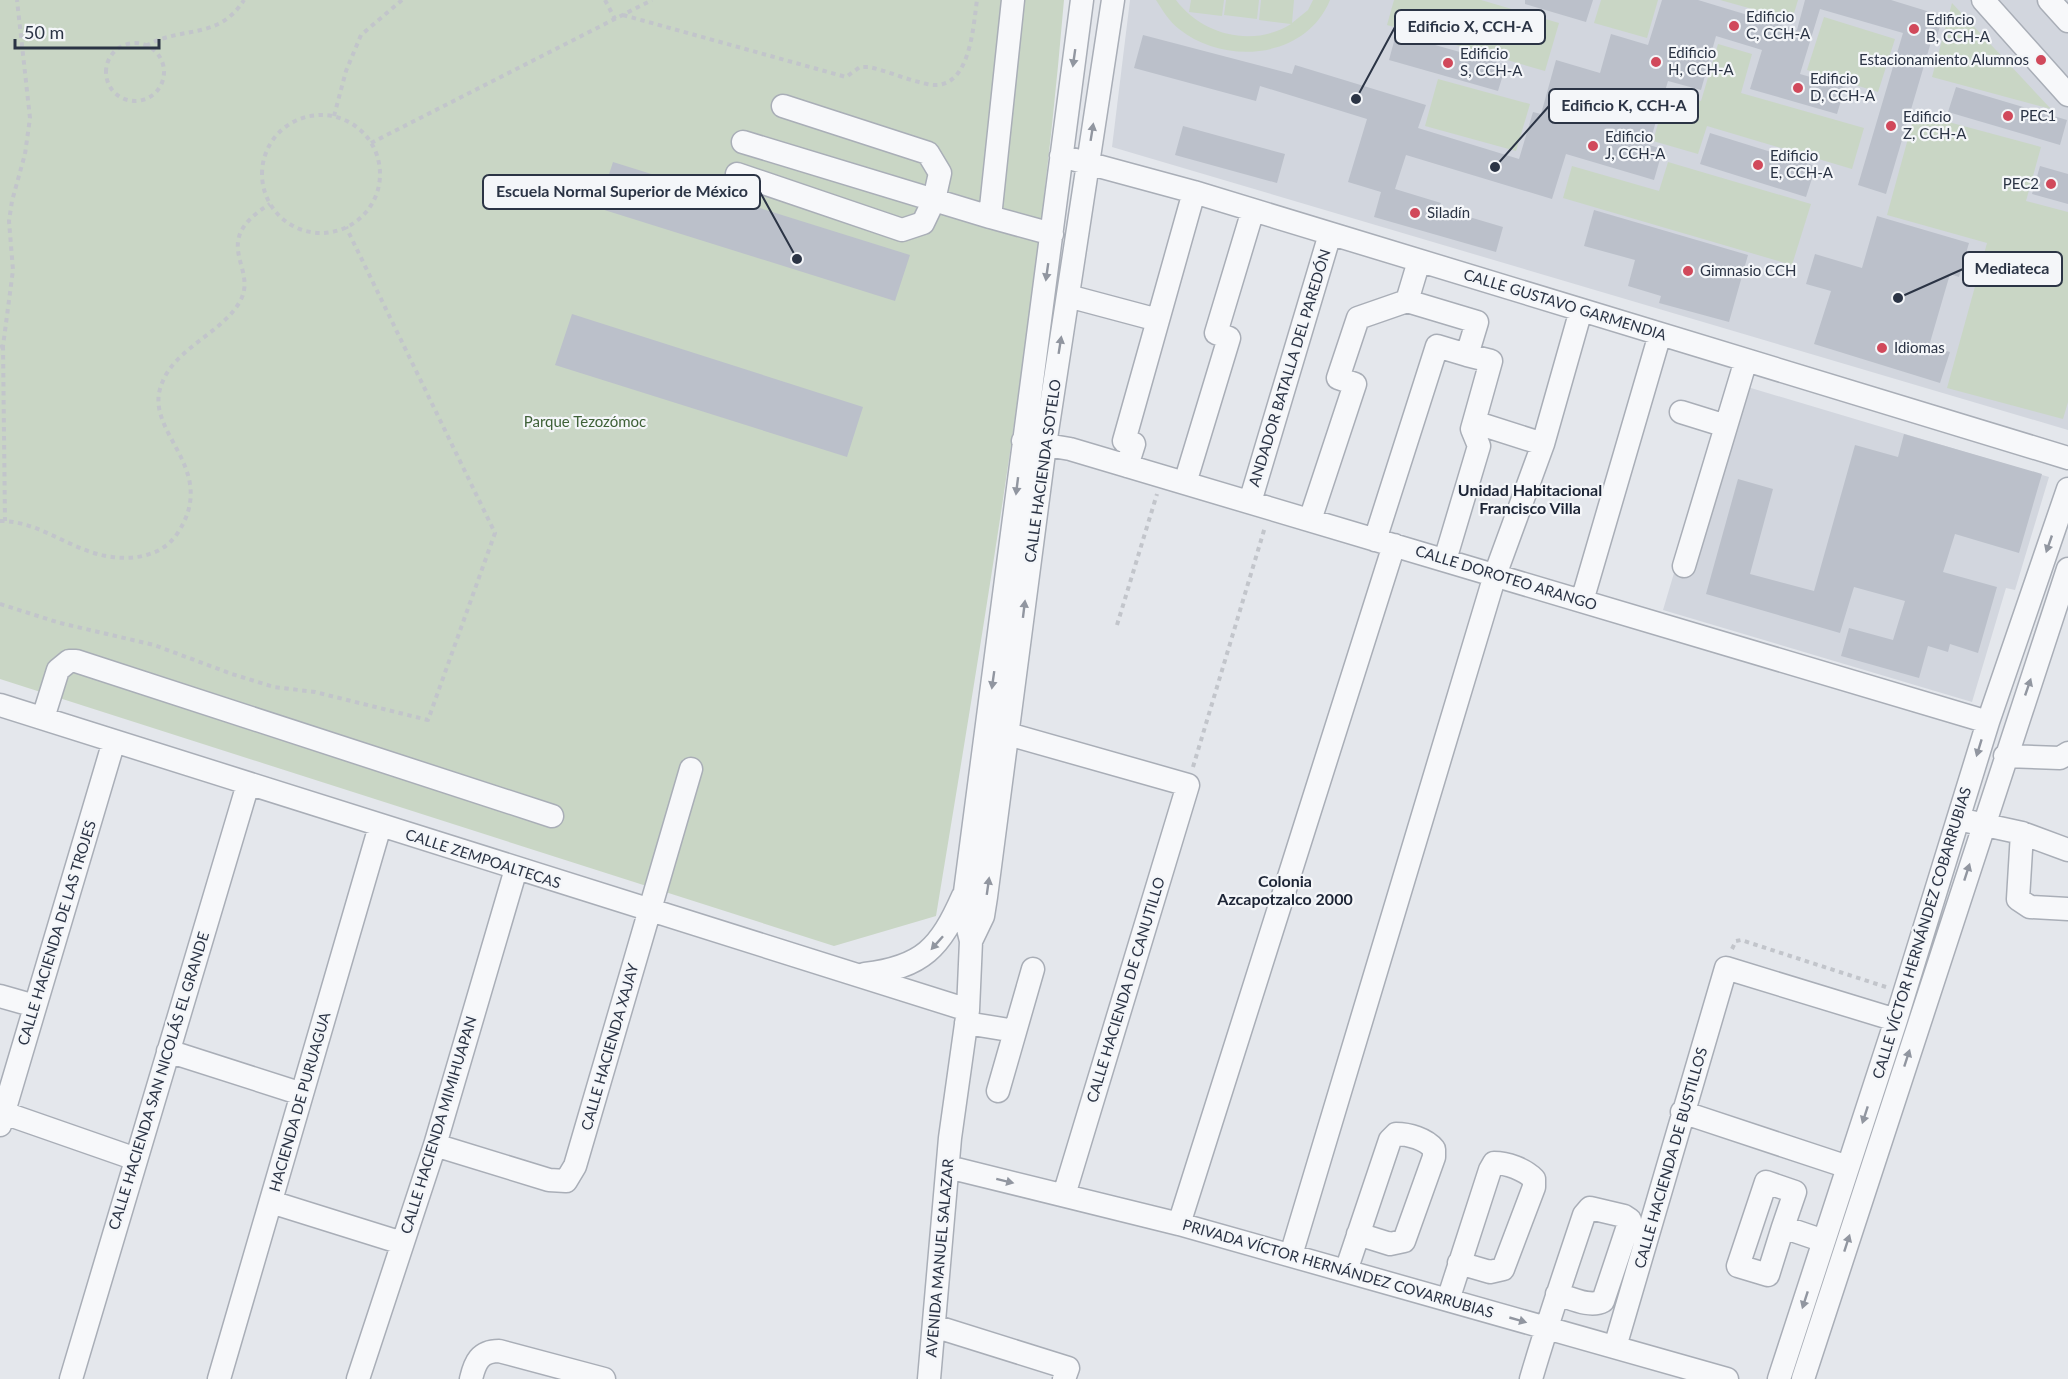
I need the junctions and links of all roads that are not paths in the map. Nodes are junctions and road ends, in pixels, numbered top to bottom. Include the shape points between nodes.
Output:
1 (1013, 0) edge
2 (1082, 0) edge
3 (1113, 0) edge
4 (1983, 0) edge
5 (2049, 0) edge
6 (2068, 21) edge
7 (2068, 95) edge
8 (783, 106) dead end
9 (743, 142) dead end
10 (1061, 156) junction
11 (1088, 162) junction
12 (737, 174) dead end
13 (1194, 192) junction
14 (934, 200) junction
15 (1253, 210) junction
16 (990, 218) junction
17 (1052, 234) junction
18 (1330, 234) junction
19 (1419, 261) junction
20 (1068, 296) junction
21 (1407, 301) junction
22 (1581, 310) junction
23 (1158, 320) junction
24 (1660, 334) junction
25 (1467, 355) junction
26 (1746, 360) junction
27 (1681, 412) dead end
28 (1474, 422) junction
29 (1726, 426) junction
30 (1023, 441) junction
31 (1543, 444) junction
32 (1045, 445) junction
33 (2068, 458) edge
34 (1127, 466) junction
35 (1185, 483) junction
36 (2068, 489) edge
37 (1260, 505) junction
38 (1310, 520) junction
39 (1385, 542) junction
40 (1445, 560) junction
41 (1684, 566) dead end
42 (2068, 569) edge
43 (1495, 575) junction
44 (2035, 588) junction
45 (1582, 601) junction
46 (2063, 602) edge
47 (0, 705) edge
48 (43, 718) junction
49 (1988, 722) junction
50 (1008, 734) junction
51 (114, 741) junction
52 (2068, 753) edge
53 (2005, 756) junction
54 (691, 769) dead end
55 (248, 784) junction
56 (552, 816) dead end
57 (1957, 819) junction
58 (1983, 824) junction
59 (380, 826) junction
60 (2022, 833) junction
61 (2068, 850) edge
62 (516, 869) junction
63 (964, 892) junction
64 (2068, 909) edge
65 (651, 912) junction
66 (971, 941) junction
67 (1033, 969) dead end
68 (858, 975) junction
69 (0, 996) edge
70 (35, 1006) junction
71 (967, 1016) junction
72 (1896, 1020) junction
73 (1015, 1031) junction
74 (168, 1051) junction
75 (998, 1091) dead end
76 (302, 1094) junction
77 (1683, 1112) junction
78 (2, 1119) edge
79 (950, 1138) joint
80 (435, 1146) junction
81 (136, 1160) junction
82 (948, 1167) junction
83 (1848, 1167) junction
84 (1064, 1195) junction
85 (271, 1202) junction
86 (1179, 1224) junction
87 (1749, 1231) junction
88 (1358, 1234) junction
89 (1781, 1234) junction
90 (1824, 1241) junction
91 (402, 1243) junction
92 (1291, 1256) junction
93 (1460, 1263) junction
94 (1346, 1271) junction
95 (1557, 1294) junction
96 (1448, 1300) junction
97 (934, 1326) junction
98 (1546, 1328) junction
99 (1615, 1347) junction
100 (1662, 1370) edge
101 (71, 1379) edge
102 (219, 1379) edge
103 (358, 1379) edge
104 (471, 1379) edge
105 (604, 1379) edge
106 (929, 1379) edge
107 (1064, 1379) edge
108 (1531, 1379) edge
109 (1726, 1379) edge
110 (1779, 1379) edge
111 (1803, 1379) edge

1 - 16 street
2 -> 10 street, CALLE HACIENDA SOTELO
11 -> 3 street, CALLE HACIENDA SOTELO
4 - 7 street
5 - 6 street
8 - 14 street via 928,153 940,173
9 - 14 street
10 - 11 street, CALLE GUSTAVO GARMENDIA
10 - 17 street, CALLE HACIENDA SOTELO
11 - 13 street, CALLE GUSTAVO GARMENDIA
11 - 20 street, CALLE HACIENDA SOTELO
12 - 14 street via 902,230 923,223
13 - 15 street, CALLE GUSTAVO GARMENDIA
13 - 23 street
14 - 16 street
15 - 18 street, CALLE GUSTAVO GARMENDIA
15 - 35 street via 1216,333 1229,338
16 - 17 street
17 -> 30 street, CALLE HACIENDA SOTELO
18 - 19 street, CALLE GUSTAVO GARMENDIA
18 - 37 street, ANDADOR BATALLA DEL PAREDÓN
19 - 21 street
19 - 22 street, CALLE GUSTAVO GARMENDIA
20 - 23 street
32 -> 20 street, CALLE HACIENDA SOTELO
21 - 25 street via 1477,322
21 - 38 street via 1358,318 1338,378 1355,384
22 - 24 street, CALLE GUSTAVO GARMENDIA
22 - 31 street
23 - 34 street via 1124,441 1134,444
24 - 26 street, CALLE GUSTAVO GARMENDIA
24 - 45 street
25 - 28 street via 1491,361
25 - 39 street via 1437,346
26 - 29 street
26 - 33 street, CALLE GUSTAVO GARMENDIA
27 - 29 street
28 - 31 street
28 - 40 street via 1472,429 1479,446
29 - 41 street
30 - 32 street, CALLE DOROTEO ARANGO
30 -> 63 street, CALLE HACIENDA SOTELO
31 - 43 street
32 - 34 street, CALLE DOROTEO ARANGO
50 -> 32 street, CALLE HACIENDA SOTELO
34 - 35 street, CALLE DOROTEO ARANGO
35 - 37 street, CALLE DOROTEO ARANGO
36 -> 44 street, CALLE VÍCTOR HERNÁNDEZ COBARRUBIAS
37 - 38 street, CALLE DOROTEO ARANGO
38 - 39 street, CALLE DOROTEO ARANGO
39 - 40 street, CALLE DOROTEO ARANGO
39 - 86 street
40 - 43 street, CALLE DOROTEO ARANGO
42 - 46 street, CALLE VÍCTOR HERNÁNDEZ COBARRUBIAS
43 - 45 street, CALLE DOROTEO ARANGO
43 - 92 street
44 - 46 street
44 - 49 street, CALLE VÍCTOR HERNÁNDEZ COBARRUBIAS
45 - 49 street, CALLE DOROTEO ARANGO
53 -> 46 street, CALLE VÍCTOR HERNÁNDEZ COBARRUBIAS
47 - 48 street, CALLE ZEMPOALTECAS
48 - 51 street, CALLE ZEMPOALTECAS
48 - 56 street via 58,670 69,660 76,661
49 -> 57 street, CALLE VÍCTOR HERNÁNDEZ COBARRUBIAS
66 -> 50 street, CALLE HACIENDA SOTELO via 983,916
50 - 84 street, CALLE HACIENDA DE CANUTILLO via 1188,785
51 - 55 street, CALLE ZEMPOALTECAS
51 - 70 street, CALLE HACIENDA DE LAS TROJES
52 - 53 street via 2060,758
53 - 58 street, CALLE VÍCTOR HERNÁNDEZ COBARRUBIAS
54 - 65 street, CALLE HACIENDA XAJAY
55 - 59 street, CALLE ZEMPOALTECAS
55 - 74 street, CALLE HACIENDA SAN NICOLÁS EL GRANDE
57 - 58 street
57 - 72 street, CALLE VÍCTOR HERNÁNDEZ COBARRUBIAS
58 - 60 street
111 -> 58 street, CALLE VÍCTOR HERNÁNDEZ COBARRUBIAS
59 - 62 street, CALLE ZEMPOALTECAS
59 - 76 street, HACIENDA DE PURUAGUA
60 - 61 street
60 - 64 street via 2018,899 2030,907
62 - 65 street, CALLE ZEMPOALTECAS
62 - 80 street, CALLE HACIENDA MIMIHUAPAN
63 - 66 street, CALLE HACIENDA SOTELO
63 -> 68 street via 942,939 922,959 893,970
65 - 68 street, CALLE ZEMPOALTECAS
65 - 80 street, CALLE HACIENDA XAJAY via 575,1166 566,1181 549,1180
66 - 71 street, CALLE HACIENDA SOTELO
67 - 73 street
68 - 71 street, CALLE ZEMPOALTECAS
69 - 70 street
70 - 78 street, CALLE HACIENDA DE LAS TROJES
71 - 73 street, CALLE ZEMPOALTECAS
71 - 79 street, CALLE HACIENDA SOTELO
72 - 77 street, CALLE HACIENDA DE BUSTILLOS via 1726,968
72 -> 83 street, CALLE VÍCTOR HERNÁNDEZ COBARRUBIAS
73 - 75 street
74 - 76 street
74 - 81 street, CALLE HACIENDA SAN NICOLÁS EL GRANDE
76 - 85 street, HACIENDA DE PURUAGUA
77 - 83 street
77 - 99 street, CALLE HACIENDA DE BUSTILLOS
78 - 81 street
79 - 82 street, AVENIDA MANUEL SALAZAR
80 - 91 street, CALLE HACIENDA MIMIHUAPAN
81 - 101 street, CALLE HACIENDA SAN NICOLÁS EL GRANDE
82 -> 84 street, PRIVADA VÍCTOR HERNÁNDEZ COVARRUBIAS
82 - 97 street, AVENIDA MANUEL SALAZAR
83 - 90 street, CALLE VÍCTOR HERNÁNDEZ COBARRUBIAS
84 - 86 street, PRIVADA VÍCTOR HERNÁNDEZ COVARRUBIAS
85 - 91 street
85 - 102 street, HACIENDA DE PURUAGUA
86 - 92 street, PRIVADA VÍCTOR HERNÁNDEZ COVARRUBIAS
87 - 89 street
87 - 89 street via 1738,1266 1768,1275
87 - 89 street via 1766,1182 1795,1192
88 - 88 street via 1390,1140 1396,1134 1429,1143 1434,1157 1404,1242 1390,1244
88 - 94 street
89 - 90 street
90 -> 110 street, CALLE VÍCTOR HERNÁNDEZ COBARRUBIAS
91 - 103 street, CALLE HACIENDA MIMIHUAPAN
92 - 94 street, PRIVADA VÍCTOR HERNÁNDEZ COVARRUBIAS
93 - 93 street via 1494,1163 1528,1173 1534,1179 1534,1187 1503,1269 1490,1272
93 - 96 street
94 - 96 street, PRIVADA VÍCTOR HERNÁNDEZ COVARRUBIAS
95 - 95 street via 1584,1215 1590,1208 1630,1221 1603,1301 1589,1304
95 - 98 street
96 -> 98 street, PRIVADA VÍCTOR HERNÁNDEZ COVARRUBIAS
97 - 106 street, AVENIDA MANUEL SALAZAR
97 - 107 street via 1068,1368
98 - 99 street, PRIVADA VÍCTOR HERNÁNDEZ COVARRUBIAS
98 - 108 street
99 - 100 street, PRIVADA VÍCTOR HERNÁNDEZ COVARRUBIAS
100 - 109 street, PRIVADA VÍCTOR HERNÁNDEZ COVARRUBIAS
104 - 105 street via 480,1356 489,1351

